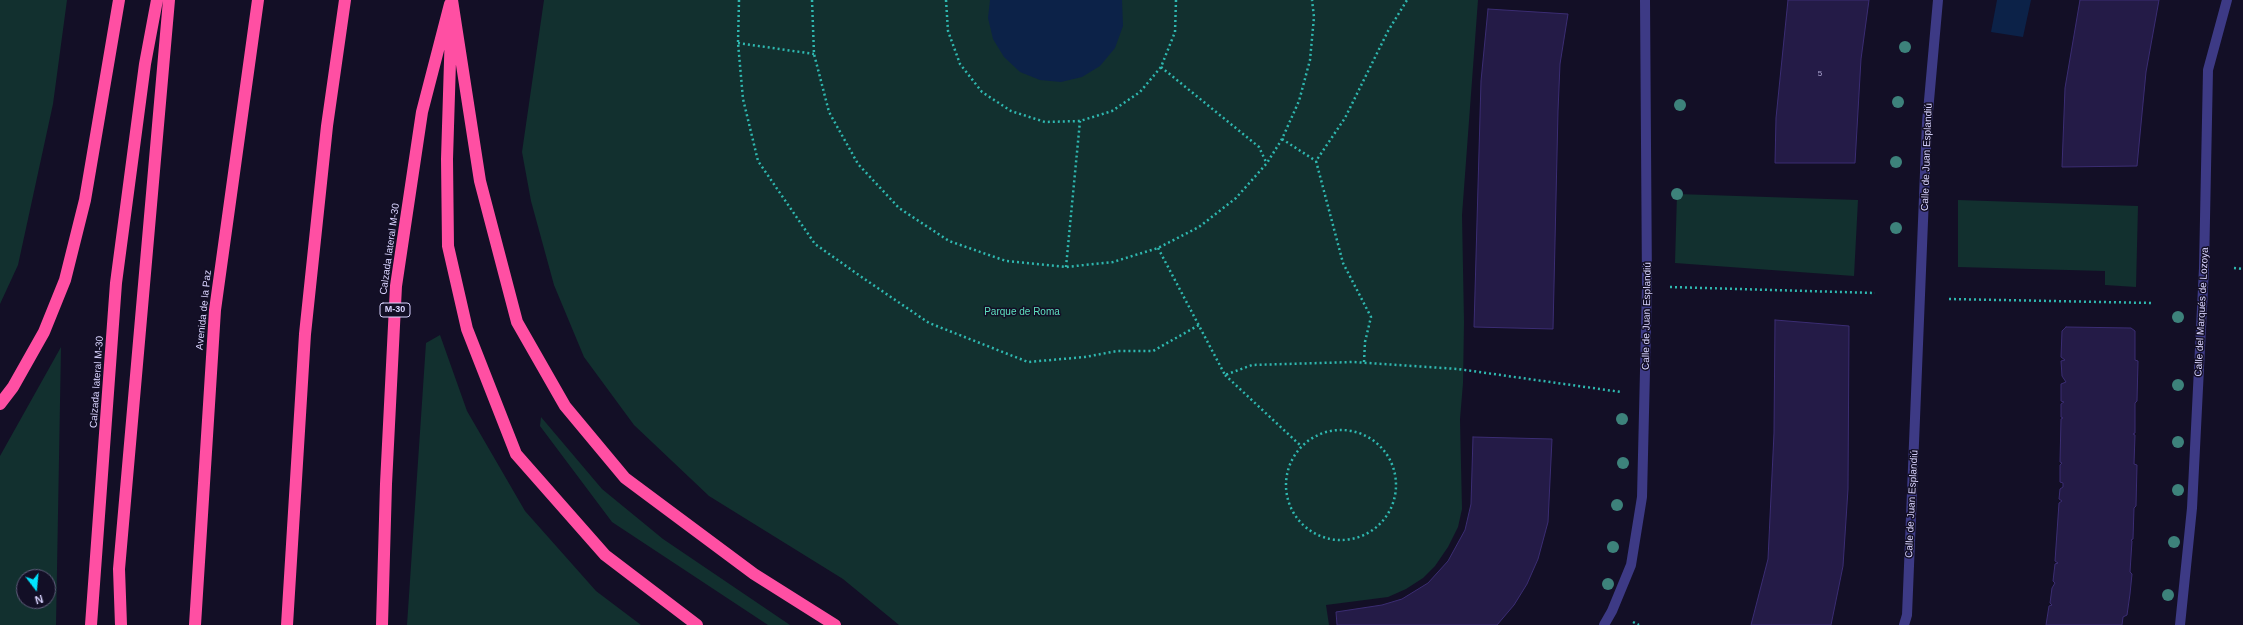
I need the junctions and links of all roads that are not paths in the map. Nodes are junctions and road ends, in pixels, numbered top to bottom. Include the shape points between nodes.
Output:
1 (119, 0) edge
2 (157, 0) edge
3 (169, 0) edge
4 (258, 0) edge
5 (345, 0) edge
6 (452, 0) edge
7 (1645, 0) edge
8 (1938, 0) edge
9 (2227, 0) edge
10 (0, 404) edge
11 (91, 625) edge
12 (121, 625) edge
13 (195, 625) edge
14 (287, 625) edge
15 (382, 625) edge
16 (697, 625) edge
17 (835, 625) edge
18 (1604, 625) edge
19 (1904, 625) edge
20 (2180, 625) edge

1 - 10 highway via 85,200 65,280 44,332
2 - 11 highway, Calzada lateral M-30 via 145,64 116,283
3 - 12 highway via 119,569
4 - 13 highway, Avenida de la Paz via 215,310
5 - 14 highway via 327,126 305,334
6 - 15 highway, Calzada lateral M-30 / M-30 via 422,112 396,286
6 - 16 highway via 447,159 448,246 467,329 516,454 605,555
6 - 17 highway via 480,181 516,322 565,406 625,478 754,574
7 - 18 street, Calle de Juan Esplandiú via 1647,286 1642,497 1630,565
8 - 19 street, Calle de Juan Esplandiú via 1927,123 1907,616
9 - 20 street, Calle del Marqués de Lozoya via 2208,70 2204,268 2193,500

